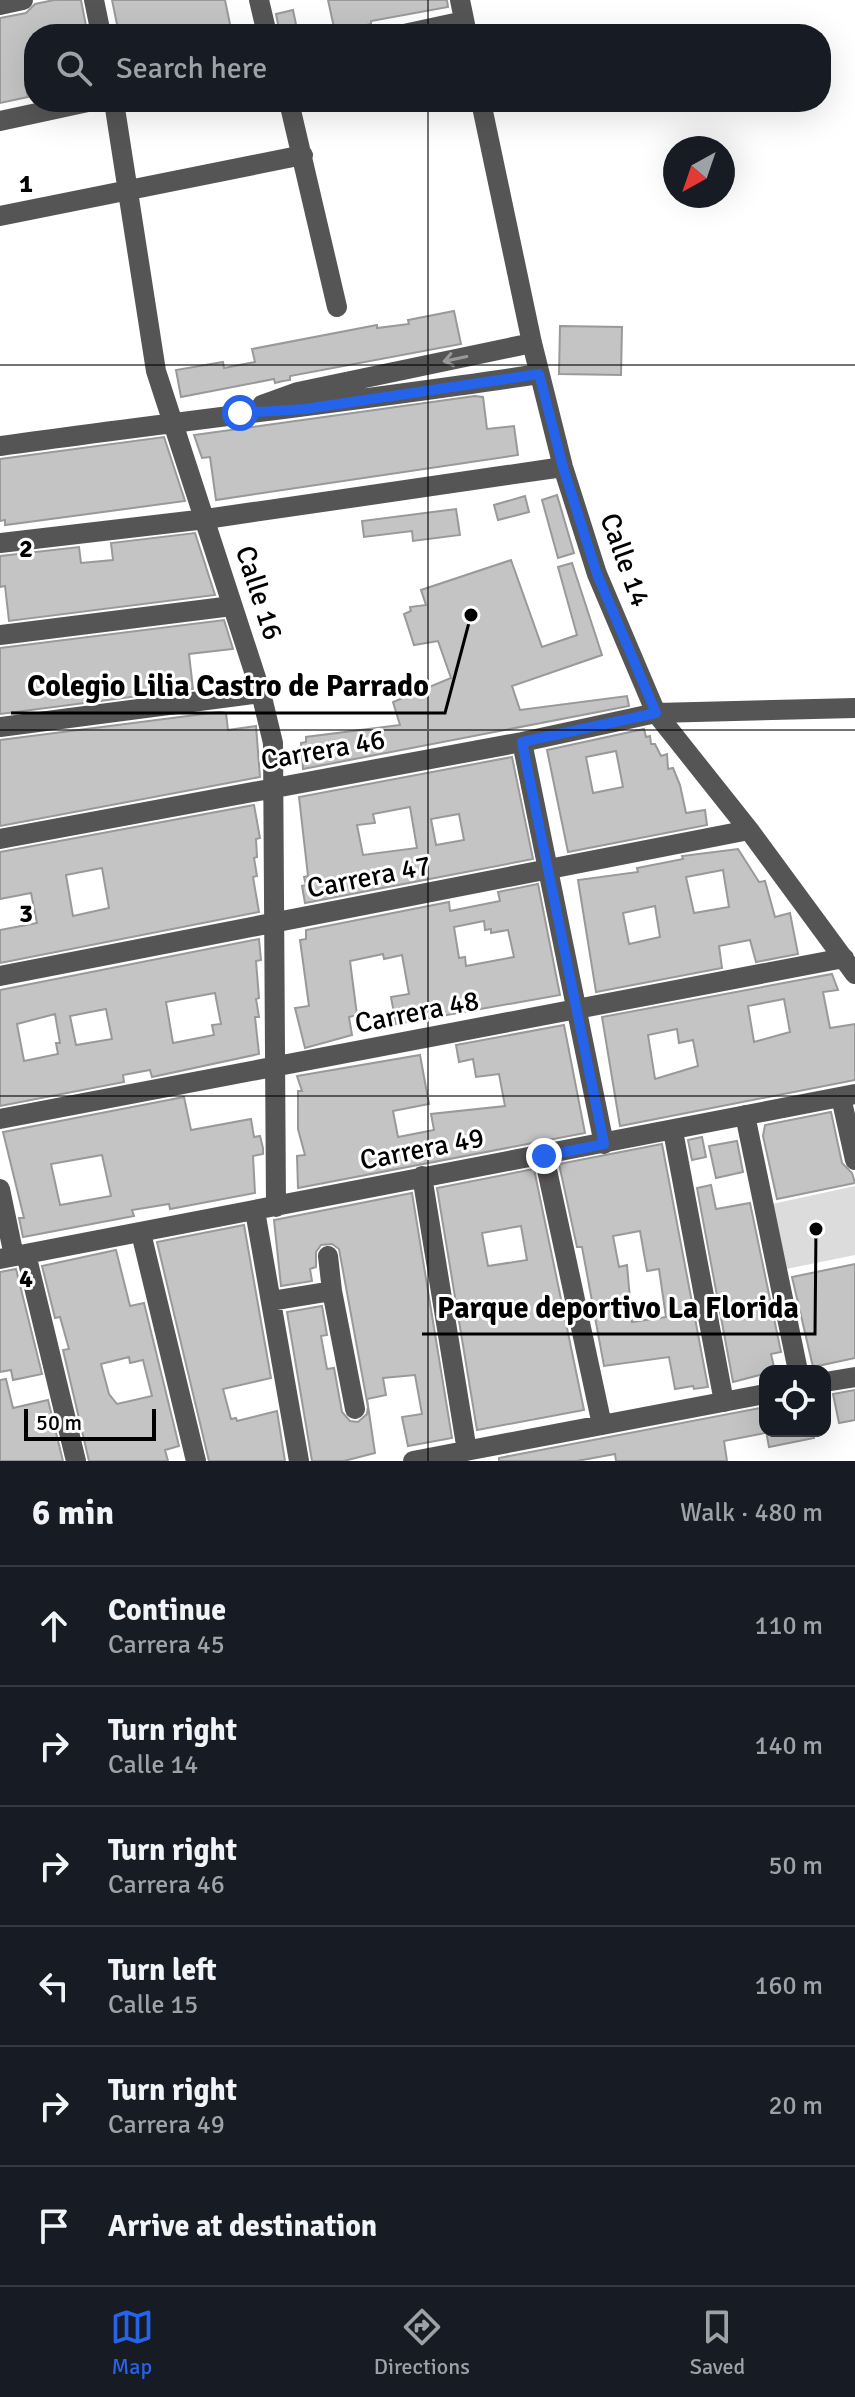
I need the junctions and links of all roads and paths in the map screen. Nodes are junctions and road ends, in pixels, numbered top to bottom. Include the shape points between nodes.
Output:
1 (23, 0) edge
2 (94, 0) edge
3 (259, 0) edge
4 (460, 0) edge
5 (0, 5) edge
6 (99, 24) edge
7 (265, 24) edge
8 (464, 24) edge
9 (42, 112) edge
10 (116, 112) edge
11 (292, 112) edge
12 (483, 112) edge
13 (0, 121) edge
14 (303, 155) junction
15 (128, 192) junction
16 (0, 216) edge
17 (337, 307) dead end
18 (532, 343) junction
19 (539, 374) junction
20 (240, 413) junction
21 (171, 422) junction
22 (0, 446) edge
23 (563, 467) junction
24 (206, 519) junction
25 (0, 543) edge
26 (232, 606) junction
27 (0, 635) edge
28 (261, 693) junction
29 (855, 708) edge
30 (656, 713) junction
31 (0, 727) edge
32 (522, 742) junction
33 (274, 787) junction
34 (749, 830) junction
35 (0, 839) edge
36 (551, 870) junction
37 (275, 925) junction
38 (849, 966) edge
39 (0, 976) edge
40 (579, 1009) junction
41 (277, 1067) junction
42 (848, 1096) edge
43 (745, 1115) junction
44 (0, 1119) edge
45 (673, 1131) junction
46 (604, 1144) junction
47 (544, 1156) junction
48 (855, 1160) edge
49 (422, 1176) junction
50 (0, 1189) edge
51 (276, 1207) junction
52 (255, 1211) junction
53 (141, 1233) junction
54 (13, 1256) edge
55 (328, 1256) dead end
56 (332, 1291) junction
57 (271, 1301) junction
58 (797, 1365) edge
59 (855, 1377) edge
60 (831, 1381) edge
61 (759, 1395) edge
62 (724, 1402) junction
63 (355, 1409) dead end
64 (602, 1425) junction
65 (467, 1451) junction
66 (76, 1461) edge
67 (196, 1461) edge
68 (299, 1461) edge
69 (413, 1461) edge

1 - 5 street
2 - 6 street
3 - 7 street
4 - 8 street
9 - 13 street
10 - 15 street, Calle 16
11 - 14 street
12 - 18 street, Calle 14
14 - 15 street
14 - 17 street
15 - 16 street
15 - 21 street, Calle 16 via 156,371
18 - 19 street, Calle 14
18 -> 20 street via 298,392
19 - 20 street via 305,409
19 - 23 street, Calle 14
20 - 21 street
21 - 22 street
21 - 24 street, Calle 16
23 - 24 street
23 - 30 street, Calle 14 via 597,574
24 - 25 street
24 - 26 street, Calle 16
26 - 27 street
26 - 28 street, Calle 16
28 - 31 street
28 - 33 street, Calle 16 via 273,743
29 - 30 street, Carrera 46
30 - 32 street, Carrera 46
30 - 34 street, Calle 14
32 - 33 street, Carrera 46
32 - 36 street
33 - 35 street, Carrera 46
33 - 37 street, Calle 16
34 - 36 street, Carrera 47
34 - 38 street, Calle 14
36 - 37 street, Carrera 47
36 - 40 street
37 - 39 street, Carrera 47
37 - 41 street, Calle 16
38 - 40 street, Carrera 48
40 - 41 street, Carrera 48
40 - 46 street
41 - 44 street, Carrera 48
41 - 51 street, Calle 16
42 - 43 street, Carrera 49
42 - 48 street
43 - 45 street, Carrera 49
43 - 58 street
45 - 46 street, Carrera 49
45 - 62 street
46 - 47 street, Carrera 49
47 - 49 street, Carrera 49
47 - 64 street
49 - 51 street, Carrera 49
49 - 65 street
50 - 54 street
51 - 52 street, Carrera 49
52 - 53 street, Carrera 49
52 - 57 street
53 - 54 street, Carrera 49
53 - 67 street
54 - 66 street
55 - 56 street
56 - 57 street
56 - 63 street
57 - 68 street
59 - 60 street
61 - 62 street
62 - 64 street
64 - 65 street
65 - 69 street

